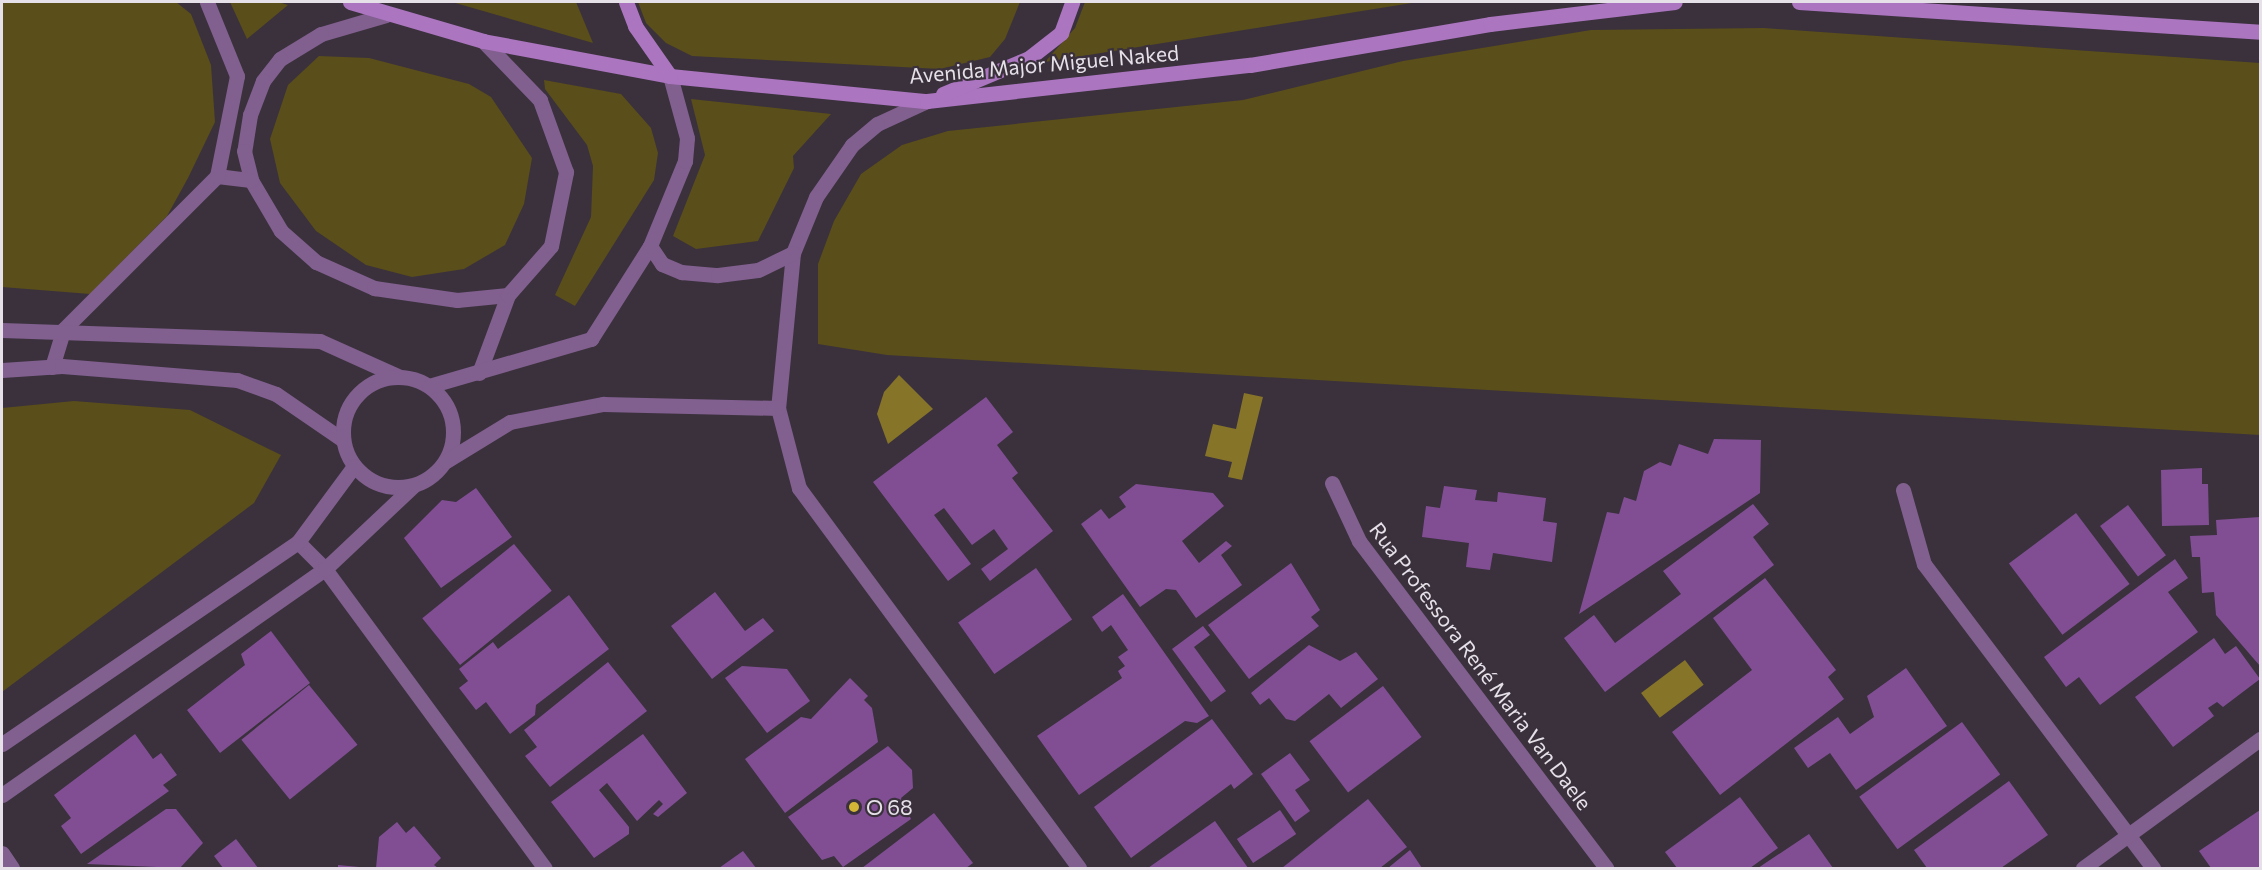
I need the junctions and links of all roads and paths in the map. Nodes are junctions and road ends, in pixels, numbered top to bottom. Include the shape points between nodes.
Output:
1 (207, 2) edge
2 (350, 2) edge
3 (626, 2) edge
4 (1072, 2) edge
5 (1676, 2) edge
6 (1799, 2) edge
7 (386, 15) junction
8 (2260, 32) edge
9 (483, 40) junction
10 (670, 76) junction
11 (927, 100) junction
12 (217, 176) junction
13 (251, 180) junction
14 (650, 246) junction
15 (793, 254) junction
16 (508, 295) junction
17 (2, 330) edge
18 (63, 330) junction
19 (52, 367) junction
20 (2, 370) edge
21 (479, 373) junction
22 (400, 377) junction
23 (429, 386) junction
24 (778, 408) junction
25 (344, 440) junction
26 (446, 461) junction
27 (354, 466) junction
28 (1332, 483) dead end
29 (413, 486) junction
30 (1903, 490) dead end
31 (298, 542) junction
32 (325, 569) junction
33 (2260, 739) edge
34 (2, 744) edge
35 (2, 795) edge
36 (2129, 835) junction
37 (2, 853) edge
38 (12, 868) edge
39 (545, 868) edge
40 (1079, 868) edge
41 (1606, 868) edge
42 (2083, 868) edge
43 (2153, 868) edge

1 - 12 street via 237,76
2 - 7 main road, Avenida Major Miguel Naked
3 - 10 main road via 635,26
4 - 11 main road via 1061,33 1029,58
5 - 11 main road, Avenida Major Miguel Naked via 1490,24 1250,65
6 - 8 main road
7 - 9 main road, Avenida Major Miguel Naked
7 - 13 street via 321,34 280,59 263,81 250,115 244,151
9 - 10 main road, Avenida Major Miguel Naked
9 - 16 street via 540,100 566,172 551,246
10 - 11 main road, Avenida Major Miguel Naked
10 - 14 street via 687,138 685,161
11 - 15 street via 877,124 852,145 821,188
12 - 13 street
12 - 18 street
13 - 16 street via 281,231 316,262 374,288 457,300
14 - 15 street via 662,264 681,272 718,275 758,270
14 - 21 street via 591,339
15 - 24 street
16 - 21 street
17 - 18 street
18 - 19 street
18 - 22 street via 320,341
19 - 20 street
19 - 25 street via 237,380 276,394
21 - 23 street
22 - 23 street
22 - 25 street via 364,389 344,421
23 - 26 street via 452,420 452,446
24 - 26 street via 603,404 510,422
24 - 40 street via 799,488
25 - 27 street
26 - 29 street
27 - 29 street via 380,485
27 - 31 street
28 - 41 street, Rua Professora René Maria Van Daele via 1359,541
29 - 32 street
30 - 36 street via 1924,564
31 - 32 street
31 - 34 street
32 - 35 street
32 - 39 street
33 - 36 street
36 - 42 street
36 - 43 street
37 - 38 street

